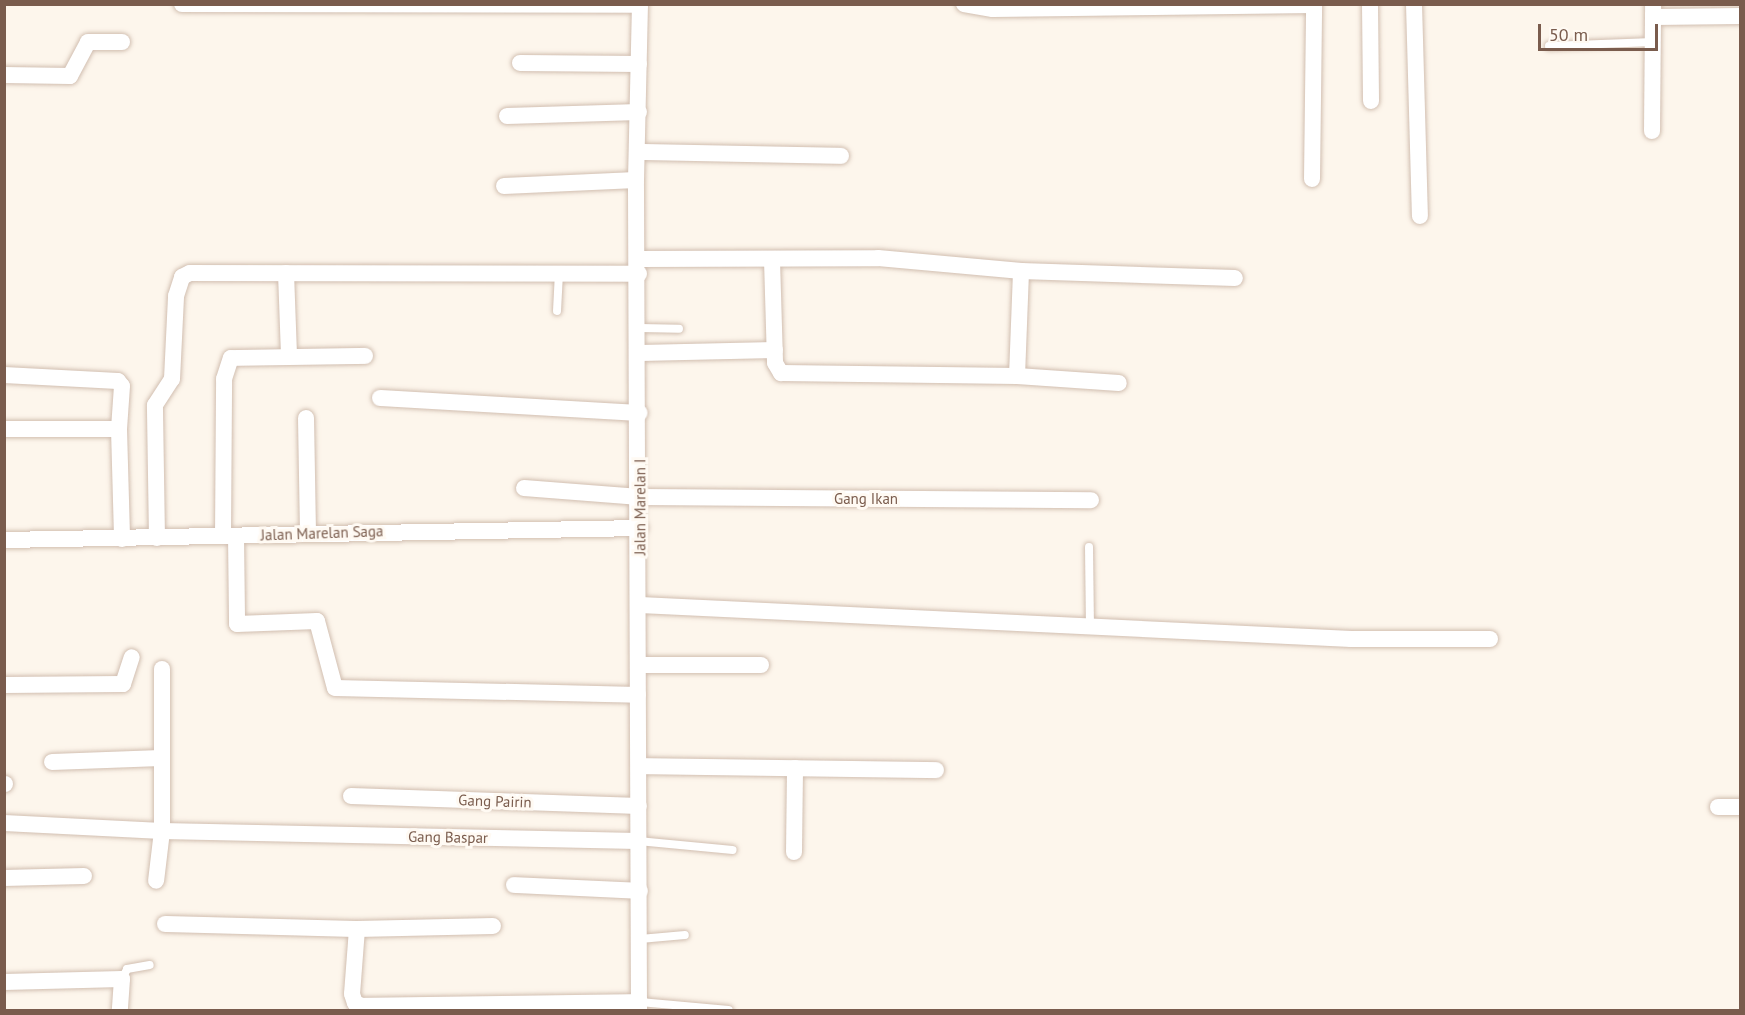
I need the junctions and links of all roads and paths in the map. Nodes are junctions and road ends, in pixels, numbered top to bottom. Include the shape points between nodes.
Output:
1 (182, 4) edge
2 (964, 4) edge
3 (1370, 4) edge
4 (1414, 4) edge
5 (640, 5) edge
6 (1127, 5) edge
7 (1314, 5) edge
8 (993, 7) edge
9 (1653, 11) edge
10 (1740, 16) edge
11 (122, 42) dead end
12 (1653, 42) junction
13 (1549, 46) dead end
14 (520, 63) dead end
15 (639, 64) junction
16 (4, 75) edge
17 (1371, 101) dead end
18 (639, 112) junction
19 (507, 116) dead end
20 (1652, 131) dead end
21 (639, 152) junction
22 (841, 156) dead end
23 (1312, 179) dead end
24 (636, 180) junction
25 (504, 186) dead end
26 (1420, 216) dead end
27 (772, 260) junction
28 (639, 267) junction
29 (1021, 271) junction
30 (286, 273) junction
31 (559, 277) junction
32 (1235, 278) dead end
33 (557, 311) dead end
34 (639, 328) junction
35 (679, 329) dead end
36 (775, 350) junction
37 (640, 353) junction
38 (289, 356) junction
39 (365, 356) dead end
40 (4, 375) edge
41 (1017, 376) junction
42 (1119, 383) dead end
43 (381, 398) dead end
44 (640, 413) junction
45 (306, 418) dead end
46 (4, 429) edge
47 (119, 429) junction
48 (524, 488) dead end
49 (640, 497) junction
50 (1091, 500) dead end
51 (640, 528) junction
52 (308, 534) junction
53 (230, 536) junction
54 (157, 538) junction
55 (122, 539) junction
56 (4, 540) edge
57 (1089, 547) dead end
58 (640, 605) junction
59 (1090, 625) junction
60 (1490, 639) dead end
61 (132, 657) dead end
62 (640, 665) junction
63 (761, 665) dead end
64 (162, 669) dead end
65 (4, 685) edge
66 (638, 695) junction
67 (161, 758) junction
68 (51, 762) dead end
69 (640, 766) junction
70 (795, 768) junction
71 (936, 770) dead end
72 (351, 796) dead end
73 (639, 806) junction
74 (1718, 807) dead end
75 (1740, 807) edge
76 (4, 824) edge
77 (162, 831) junction
78 (638, 841) junction
79 (733, 850) dead end
80 (794, 852) dead end
81 (84, 876) dead end
82 (4, 878) edge
83 (156, 881) dead end
84 (514, 885) dead end
85 (640, 891) junction
86 (165, 924) dead end
87 (493, 926) dead end
88 (357, 928) junction
89 (685, 935) dead end
90 (640, 939) junction
91 (150, 965) dead end
92 (122, 979) junction
93 (4, 982) edge
94 (640, 1006) edge
95 (120, 1011) edge
96 (729, 1011) edge

1 - 5 street
2 - 8 street
3 - 17 street
4 - 26 street
5 - 15 street, Jalan Marelan I
6 - 7 street
6 - 8 street
7 - 23 street
9 - 10 street
9 - 12 street
11 - 16 street via 88,42 79,54 76,72 70,76
12 - 13 lane
12 - 20 street
14 - 15 street
15 - 18 street, Jalan Marelan I
18 - 19 street
18 - 21 street, Jalan Marelan I
21 - 22 street
21 - 24 street, Jalan Marelan I
24 - 25 street
24 - 28 street, Jalan Marelan I
27 - 28 street
27 - 29 street via 878,258
27 - 36 street
28 - 31 street
28 - 34 street, Jalan Marelan I
29 - 32 street
29 - 41 street
30 - 31 street
30 - 38 street
30 - 54 street via 202,271 182,277 176,296 172,380 155,405
31 - 33 lane
34 - 35 lane
34 - 37 street, Jalan Marelan I
36 - 37 street
36 - 41 street via 776,368 781,373
37 - 44 street, Jalan Marelan I
38 - 39 street
38 - 53 street via 236,356 227,366 223,401
40 - 47 street via 118,381 122,386
41 - 42 street
43 - 44 street
44 - 49 street, Jalan Marelan I
45 - 52 street
46 - 47 street
47 - 55 street
48 - 49 street, Gang Ikan
49 - 50 street, Gang Ikan
49 - 51 street, Jalan Marelan I
51 - 52 street, Jalan Marelan Saga
51 - 58 street, Jalan Marelan I
52 - 53 street, Jalan Marelan Saga
53 - 54 street, Jalan Marelan Saga
53 - 66 street via 237,624 317,621 336,688
54 - 55 street, Jalan Marelan Saga
55 - 56 street, Jalan Marelan Saga
57 - 59 lane
58 - 59 street
58 - 62 street, Jalan Marelan I
59 - 60 street via 1351,639
61 - 65 street via 123,684
62 - 63 street
62 - 66 street, Jalan Marelan I
64 - 67 street
66 - 69 street, Jalan Marelan I
67 - 68 street
67 - 77 street
69 - 70 street
69 - 73 street, Jalan Marelan I
70 - 71 street
70 - 80 street
72 - 73 street, Gang Pairin
73 - 78 street, Jalan Marelan I
74 - 75 street
76 - 77 street, Gang Baspar
77 - 78 street, Gang Baspar
77 - 83 street
78 - 79 lane, Gang Baspar
78 - 85 street, Jalan Marelan I
81 - 82 street
84 - 85 street
85 - 90 street, Jalan Marelan I
86 - 88 street
87 - 88 street
88 - 94 street via 352,994 355,1003 362,1006
89 - 90 lane
90 - 94 street, Jalan Marelan I
91 - 92 lane via 127,969
92 - 93 street
92 - 95 street
94 - 96 lane

